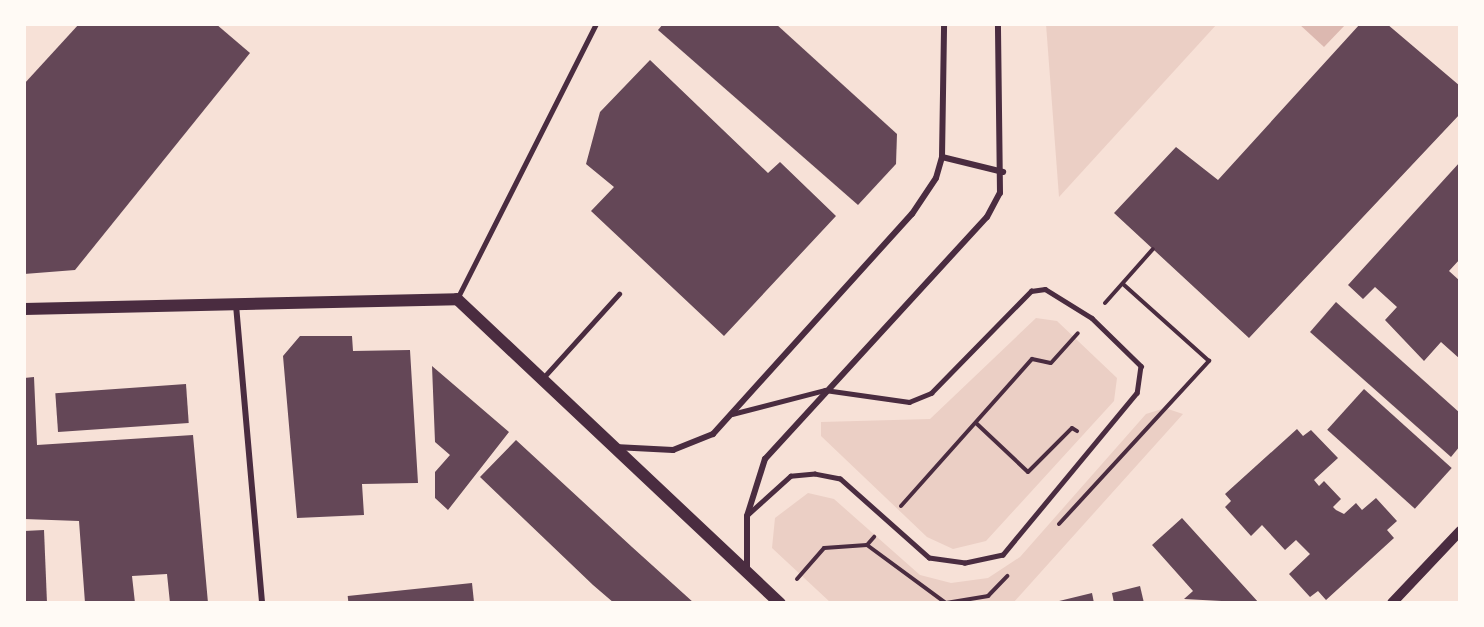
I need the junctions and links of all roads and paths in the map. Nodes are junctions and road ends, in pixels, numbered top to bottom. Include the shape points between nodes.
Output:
1 (596, 24) edge
2 (945, 24) edge
3 (998, 24) edge
4 (942, 157) junction
5 (1003, 172) junction
6 (1153, 249) dead end
7 (620, 294) dead end
8 (457, 299) junction
9 (236, 302) junction
10 (24, 309) edge
11 (1092, 318) junction
12 (542, 379) junction
13 (825, 390) junction
14 (732, 414) junction
15 (976, 423) junction
16 (1095, 443) junction
17 (614, 447) junction
18 (1118, 466) dead end
19 (747, 516) junction
20 (885, 524) junction
21 (1460, 531) edge
22 (747, 572) junction
23 (797, 579) dead end
24 (262, 603) edge
25 (780, 603) edge
26 (1392, 603) edge

1 - 8 lane
2 - 4 street
3 - 5 street
4 - 5 street
4 - 14 street via 936,178 912,214
5 - 13 street via 1000,193 987,217
6 - 11 path
7 - 12 lane
8 - 9 main road
8 - 12 main road
9 - 10 main road
9 - 24 street
11 - 13 lane via 1058,292 1031,291 931,393 909,402
11 - 15 path via 1051,363 1032,359
11 - 16 lane via 1141,366 1143,380
12 - 17 main road
13 - 14 lane
13 - 19 street via 765,459
14 - 17 street via 713,434 673,450
15 - 16 path via 1028,472 1072,428
15 - 20 path
16 - 18 path
16 - 20 lane via 1003,555 965,563 929,558
17 - 22 main road
19 - 20 lane via 791,476 815,474 840,479
19 - 22 street
20 - 23 path via 867,545 824,548
21 - 26 street
22 - 25 main road

